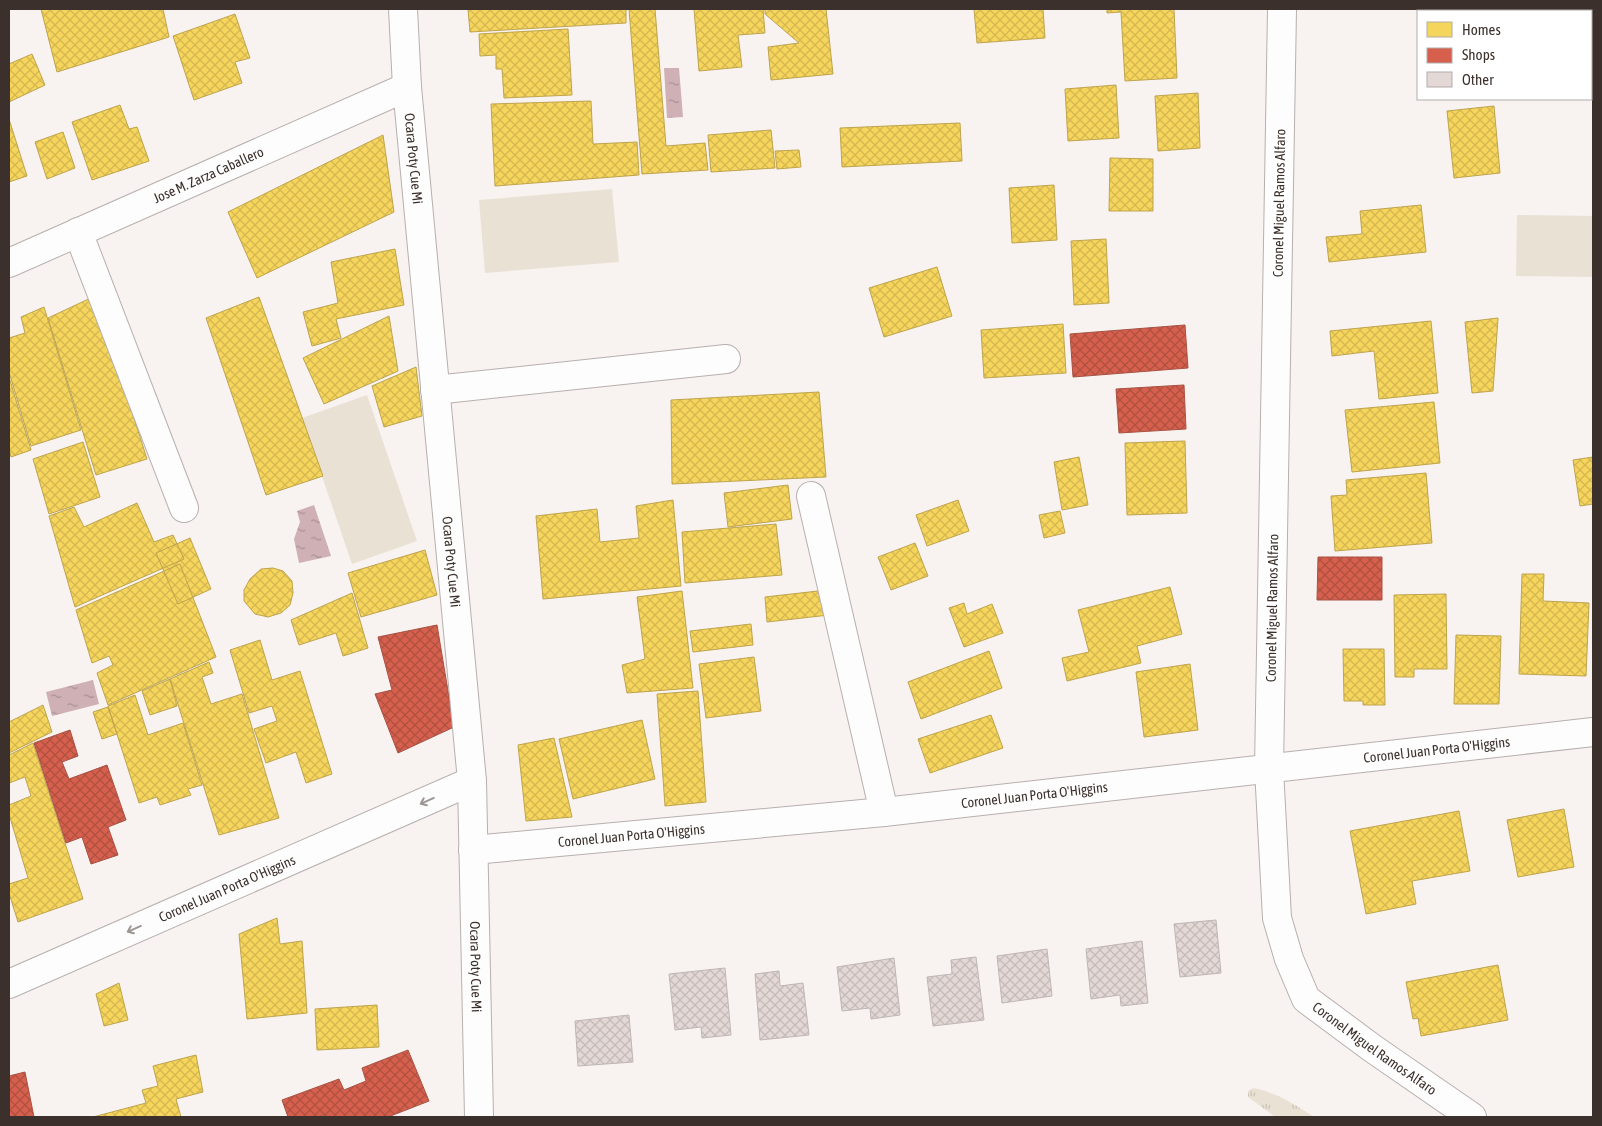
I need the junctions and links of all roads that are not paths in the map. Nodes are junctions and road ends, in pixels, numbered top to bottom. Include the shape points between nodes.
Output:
1 (403, 9) edge
2 (1282, 9) edge
3 (407, 87) junction
4 (78, 232) junction
5 (9, 263) edge
6 (726, 359) dead end
7 (436, 390) junction
8 (811, 496) dead end
9 (184, 508) dead end
10 (1593, 732) edge
11 (1269, 769) junction
12 (472, 781) junction
13 (884, 812) junction
14 (473, 850) junction
15 (9, 984) edge
16 (479, 1117) edge
17 (1472, 1117) edge

1 - 3 street, Ocara Poty Cue Mi
2 - 11 street, Coronel Miguel Ramos Alfaro
3 - 4 street, Jose M. Zarza Caballero
3 - 7 street, Ocara Poty Cue Mi
4 - 5 street, Jose M. Zarza Caballero
4 - 9 street
6 - 7 street
7 - 12 street, Ocara Poty Cue Mi
8 - 13 street
10 - 11 street, Coronel Juan Porta O'Higgins
11 - 13 street, Coronel Juan Porta O'Higgins
11 - 17 street, Coronel Miguel Ramos Alfaro via 1277,918 1289,959 1306,999
12 - 14 street, Ocara Poty Cue Mi
12 -> 15 street, Coronel Juan Porta O'Higgins
13 - 14 street, Coronel Juan Porta O'Higgins
14 - 16 street, Ocara Poty Cue Mi

